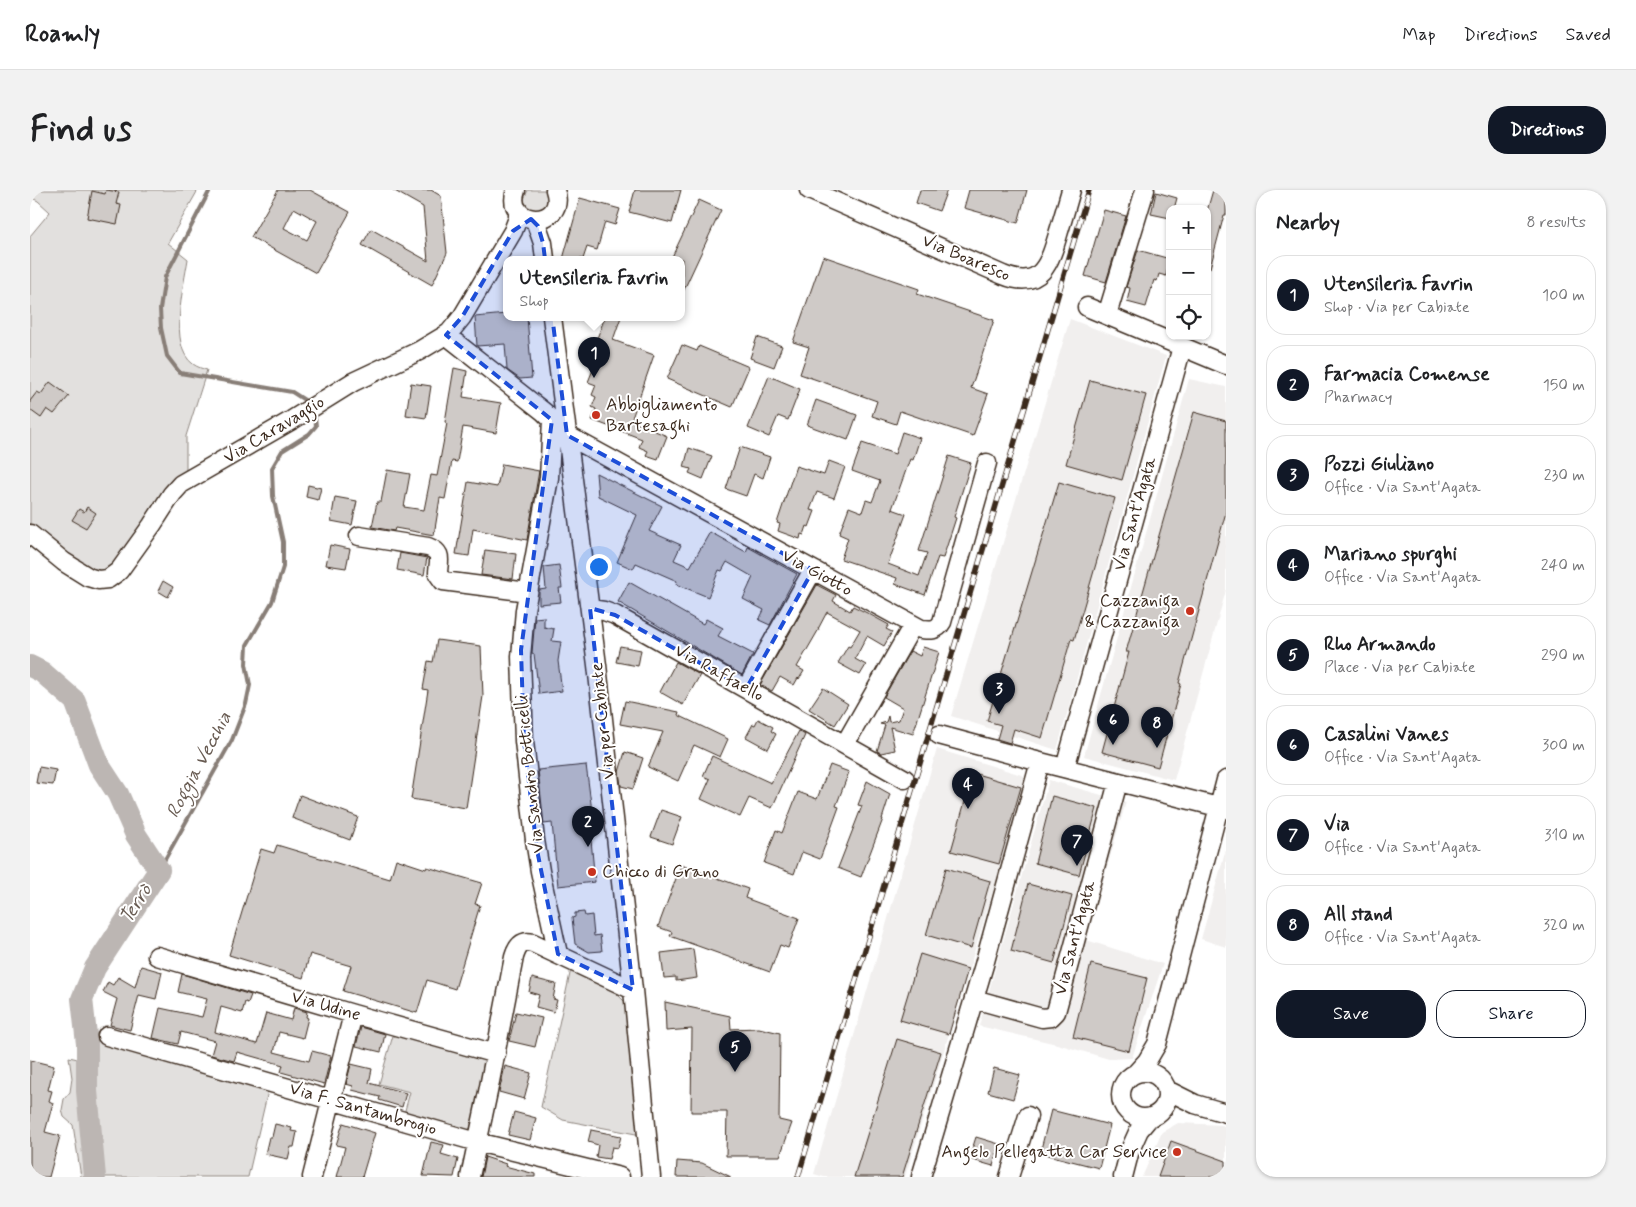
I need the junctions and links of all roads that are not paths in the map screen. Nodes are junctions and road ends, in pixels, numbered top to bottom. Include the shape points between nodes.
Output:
1 (555, 190) edge
2 (809, 190) edge
3 (1071, 190) edge
4 (1145, 190) edge
5 (525, 206) edge
6 (544, 251) edge
7 (1087, 307) dead end
8 (1107, 315) junction
9 (553, 321) edge
10 (446, 335) junction
11 (1182, 347) junction
12 (1226, 365) edge
13 (552, 420) junction
14 (567, 435) junction
15 (987, 463) dead end
16 (30, 534) edge
17 (359, 536) dead end
18 (813, 570) junction
19 (528, 592) junction
20 (590, 609) junction
21 (913, 625) junction
22 (746, 689) junction
23 (939, 735) dead end
24 (845, 744) junction
25 (1040, 762) junction
26 (1065, 768) junction
27 (905, 779) dead end
28 (1226, 780) edge
29 (1118, 782) junction
30 (1222, 808) edge
31 (558, 954) junction
32 (157, 956) dead end
33 (633, 990) junction
34 (974, 999) junction
35 (353, 1014) junction
36 (107, 1036) dead end
37 (1157, 1044) junction
38 (496, 1054) junction
39 (1136, 1073) junction
40 (1166, 1087) junction
41 (330, 1100) junction
42 (1194, 1104) junction
43 (1165, 1108) junction
44 (1126, 1111) junction
45 (1226, 1113) edge
46 (1028, 1116) dead end
47 (1149, 1118) junction
48 (477, 1142) junction
49 (1130, 1150) junction
50 (312, 1177) edge
51 (470, 1177) edge
52 (620, 1177) edge
53 (651, 1177) edge
54 (921, 1177) edge
55 (1009, 1177) edge
56 (1123, 1177) edge

1 - 5 street, Via Caravaggio via 556,207
2 - 3 street, Via Boaresco via 1008,277 1023,280 1040,274 1050,259
4 - 8 street
5 - 6 street
5 - 10 street, Via Caravaggio via 462,317
7 - 8 street
8 - 11 street
9 - 14 street, Via per Cabiate
10 - 13 street, Via Giotto
10 - 16 street, Via Caravaggio via 353,382 178,488 111,578 88,577
11 - 12 street
11 - 26 street, Via Sant'Agata
13 - 14 street, Via Giotto
13 - 19 street, Via Sandro Botticelli via 549,478
14 - 18 street, Via Giotto
14 - 20 street, Via per Cabiate
15 - 21 street, Via Giotto via 942,622 938,628 931,629
17 - 19 street via 434,549 439,558 438,574 443,581
18 - 21 street, Via Giotto
18 - 22 street
19 - 31 street, Via Sandro Botticelli via 521,650 524,741 538,861
20 - 22 street, Via Raffaello via 615,615
20 - 33 street, Via per Cabiate
21 - 24 street
22 - 24 street, Via Raffaello
23 - 25 street
24 - 27 street, Via Raffaello
25 - 26 street
25 - 34 street
26 - 29 street
28 - 30 street
29 - 30 street
29 - 34 street, Via Sant'Agata via 1056,1012 1051,1017 1042,1018
30 - 37 street
31 - 33 street
31 - 38 street via 529,942 518,947
32 - 35 street, Via Udine
33 - 53 street, Via per Cabiate
34 - 54 street
35 - 38 street, Via Udine
35 - 41 street
36 - 41 street, Via F. Santambrogio
37 - 39 street
37 - 40 street via 1157,1064
38 - 48 street
39 - 40 street via 1150,1072 1161,1078
39 - 44 street via 1123,1085 1120,1097
40 - 42 street
40 - 43 street
41 - 48 street, Via F. Santambrogio
41 - 50 street
42 - 43 street
42 - 45 street
43 - 47 street
44 - 47 street via 1136,1117
44 - 49 street via 1130,1124
46 - 55 street
47 - 49 street
48 - 51 street
48 - 52 street, Via F. Santambrogio
49 - 56 street

